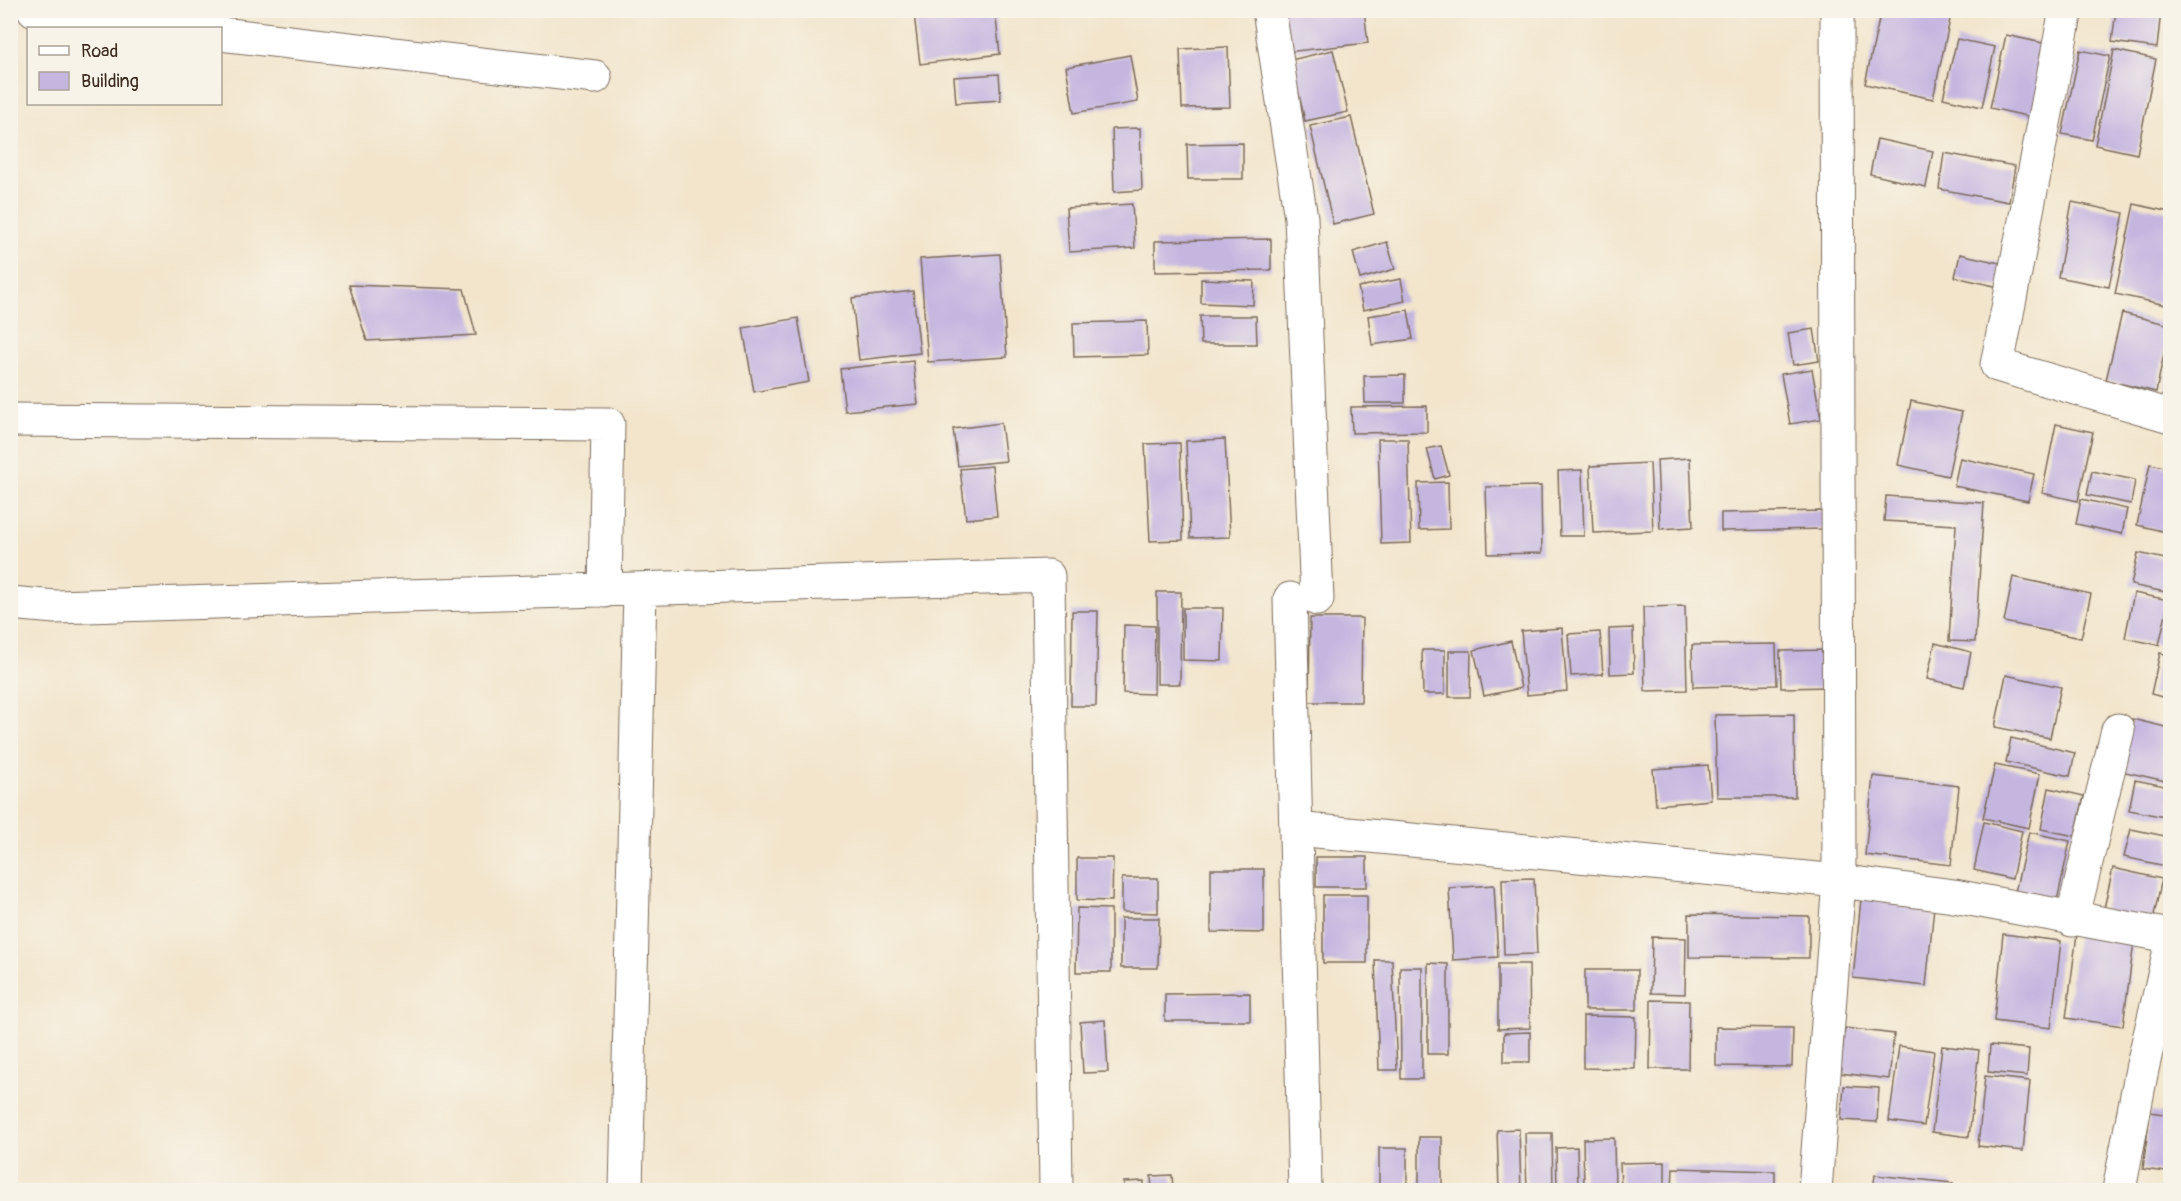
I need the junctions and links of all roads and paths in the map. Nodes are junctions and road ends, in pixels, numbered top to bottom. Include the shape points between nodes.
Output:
1 (34, 10) edge
2 (195, 10) edge
3 (1269, 10) edge
4 (1837, 10) edge
5 (2067, 10) edge
6 (167, 27) edge
7 (206, 27) edge
8 (222, 34) edge
9 (595, 77) dead end
10 (2170, 416) edge
11 (10, 420) edge
12 (640, 590) junction
13 (605, 591) junction
14 (10, 603) edge
15 (2118, 730) dead end
16 (1296, 829) junction
17 (1839, 881) junction
18 (2072, 920) junction
19 (2170, 936) edge
20 (2170, 950) edge
21 (2156, 1072) edge
22 (626, 1191) edge
23 (1056, 1191) edge
24 (1305, 1191) edge
25 (1815, 1191) edge
26 (2119, 1191) edge

1 - 6 street
2 - 7 street
3 - 16 street via 1301,218 1303,599
4 - 17 street
5 - 10 street via 1997,365
8 - 9 street
11 - 13 street via 608,424
12 - 13 street
12 - 22 street
12 - 23 street via 1048,576
13 - 14 street via 55,607
15 - 18 street
16 - 17 street
16 - 24 street
17 - 18 street via 1954,896
17 - 25 street
18 - 19 street
20 - 21 street
21 - 26 street

